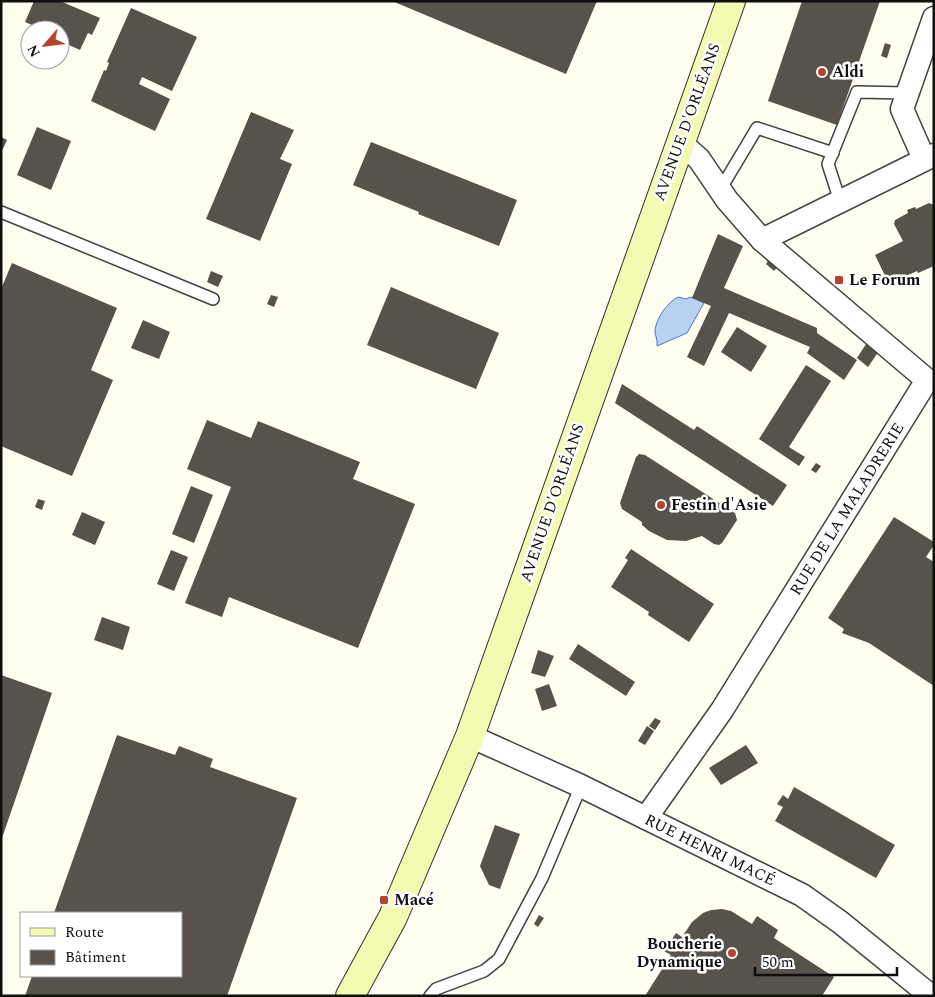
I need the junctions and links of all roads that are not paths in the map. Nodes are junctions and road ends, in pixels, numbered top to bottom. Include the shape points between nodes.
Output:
1 (730, 1) edge
2 (934, 18) edge
3 (907, 93) junction
4 (680, 142) junction
5 (832, 153) junction
6 (929, 157) edge
7 (720, 190) junction
8 (840, 201) junction
9 (1, 212) edge
10 (762, 240) junction
11 (213, 299) dead end
12 (470, 736) junction
13 (582, 786) junction
14 (646, 818) junction
15 (350, 996) edge
16 (430, 996) edge
17 (931, 996) edge

1 - 4 main road, AVENUE D'ORLÉANS
2 - 3 street
3 - 5 lane via 857,92
3 - 6 street via 902,109
4 - 7 street, RUE DE LA MALADRERIE via 699,159
4 - 12 main road, AVENUE D'ORLÉANS
5 - 7 lane via 757,128
5 - 8 lane via 828,164
6 - 8 street
7 - 10 street, RUE DE LA MALADRERIE
8 - 10 street
9 - 11 lane
10 - 14 street, RUE DE LA MALADRERIE via 927,380 722,710
12 - 13 street, RUE HENRI MACÉ
12 - 15 main road, AVENUE D'ORLÉANS via 393,917
13 - 14 street, RUE HENRI MACÉ
13 - 16 lane via 542,878 499,959 484,971 436,989
14 - 17 street, RUE HENRI MACÉ via 802,895

